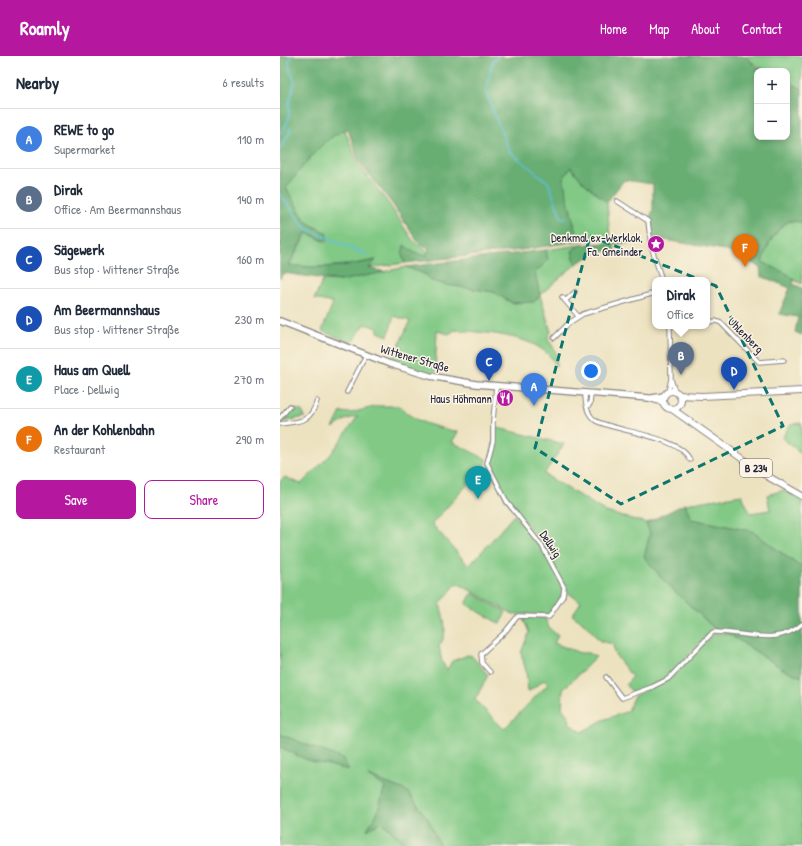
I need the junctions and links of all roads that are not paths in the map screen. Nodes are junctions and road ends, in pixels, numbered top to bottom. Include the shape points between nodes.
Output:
1 (617, 201) dead end
2 (661, 277) edge
3 (575, 292) dead end
4 (652, 294) edge
5 (562, 297) dead end
6 (565, 301) junction
7 (578, 316) junction
8 (280, 321) edge
9 (710, 322) edge
10 (670, 329) edge
11 (554, 338) dead end
12 (366, 355) junction
13 (784, 360) dead end
14 (671, 379) junction
15 (496, 386) junction
16 (802, 390) edge
17 (346, 392) dead end
18 (588, 393) junction
19 (677, 394) junction
20 (702, 396) junction
21 (665, 397) junction
22 (317, 400) dead end
23 (679, 404) junction
24 (290, 406) dead end
25 (672, 408) junction
26 (280, 418) edge
27 (686, 418) junction
28 (280, 424) edge
29 (690, 460) dead end
30 (802, 496) edge
31 (802, 624) edge
32 (490, 672) dead end
33 (606, 677) dead end

1 - 2 street via 648,221
3 - 6 street
4 - 7 street
5 - 6 street
6 - 7 street
7 - 11 street
8 - 12 main road, Wittener Straße
9 - 13 street, Uhlenberg via 719,322 759,362
10 - 14 street
12 - 15 main road, Wittener Straße via 430,376
12 - 17 street, Wittener Straße
14 - 19 street
14 - 21 street
15 - 18 main road, Wittener Straße
15 - 32 street, Dellwig via 494,441 487,463 507,502 545,550 564,592 549,617 518,616 481,654 481,660
16 - 20 main road
18 - 21 main road, Wittener Straße
18 - 29 street via 587,407 590,417 596,421 658,438 686,453
19 - 20 main road
19 - 21 main road
19 - 23 main road
20 - 23 main road
21 - 25 main road via 666,407
22 - 28 street via 309,418
23 - 25 main road
23 - 27 main road
24 - 26 street
25 - 27 main road, B 234
27 - 30 main road, B 234 via 767,476
31 - 33 street via 786,634 769,636 713,632 668,679 622,698

